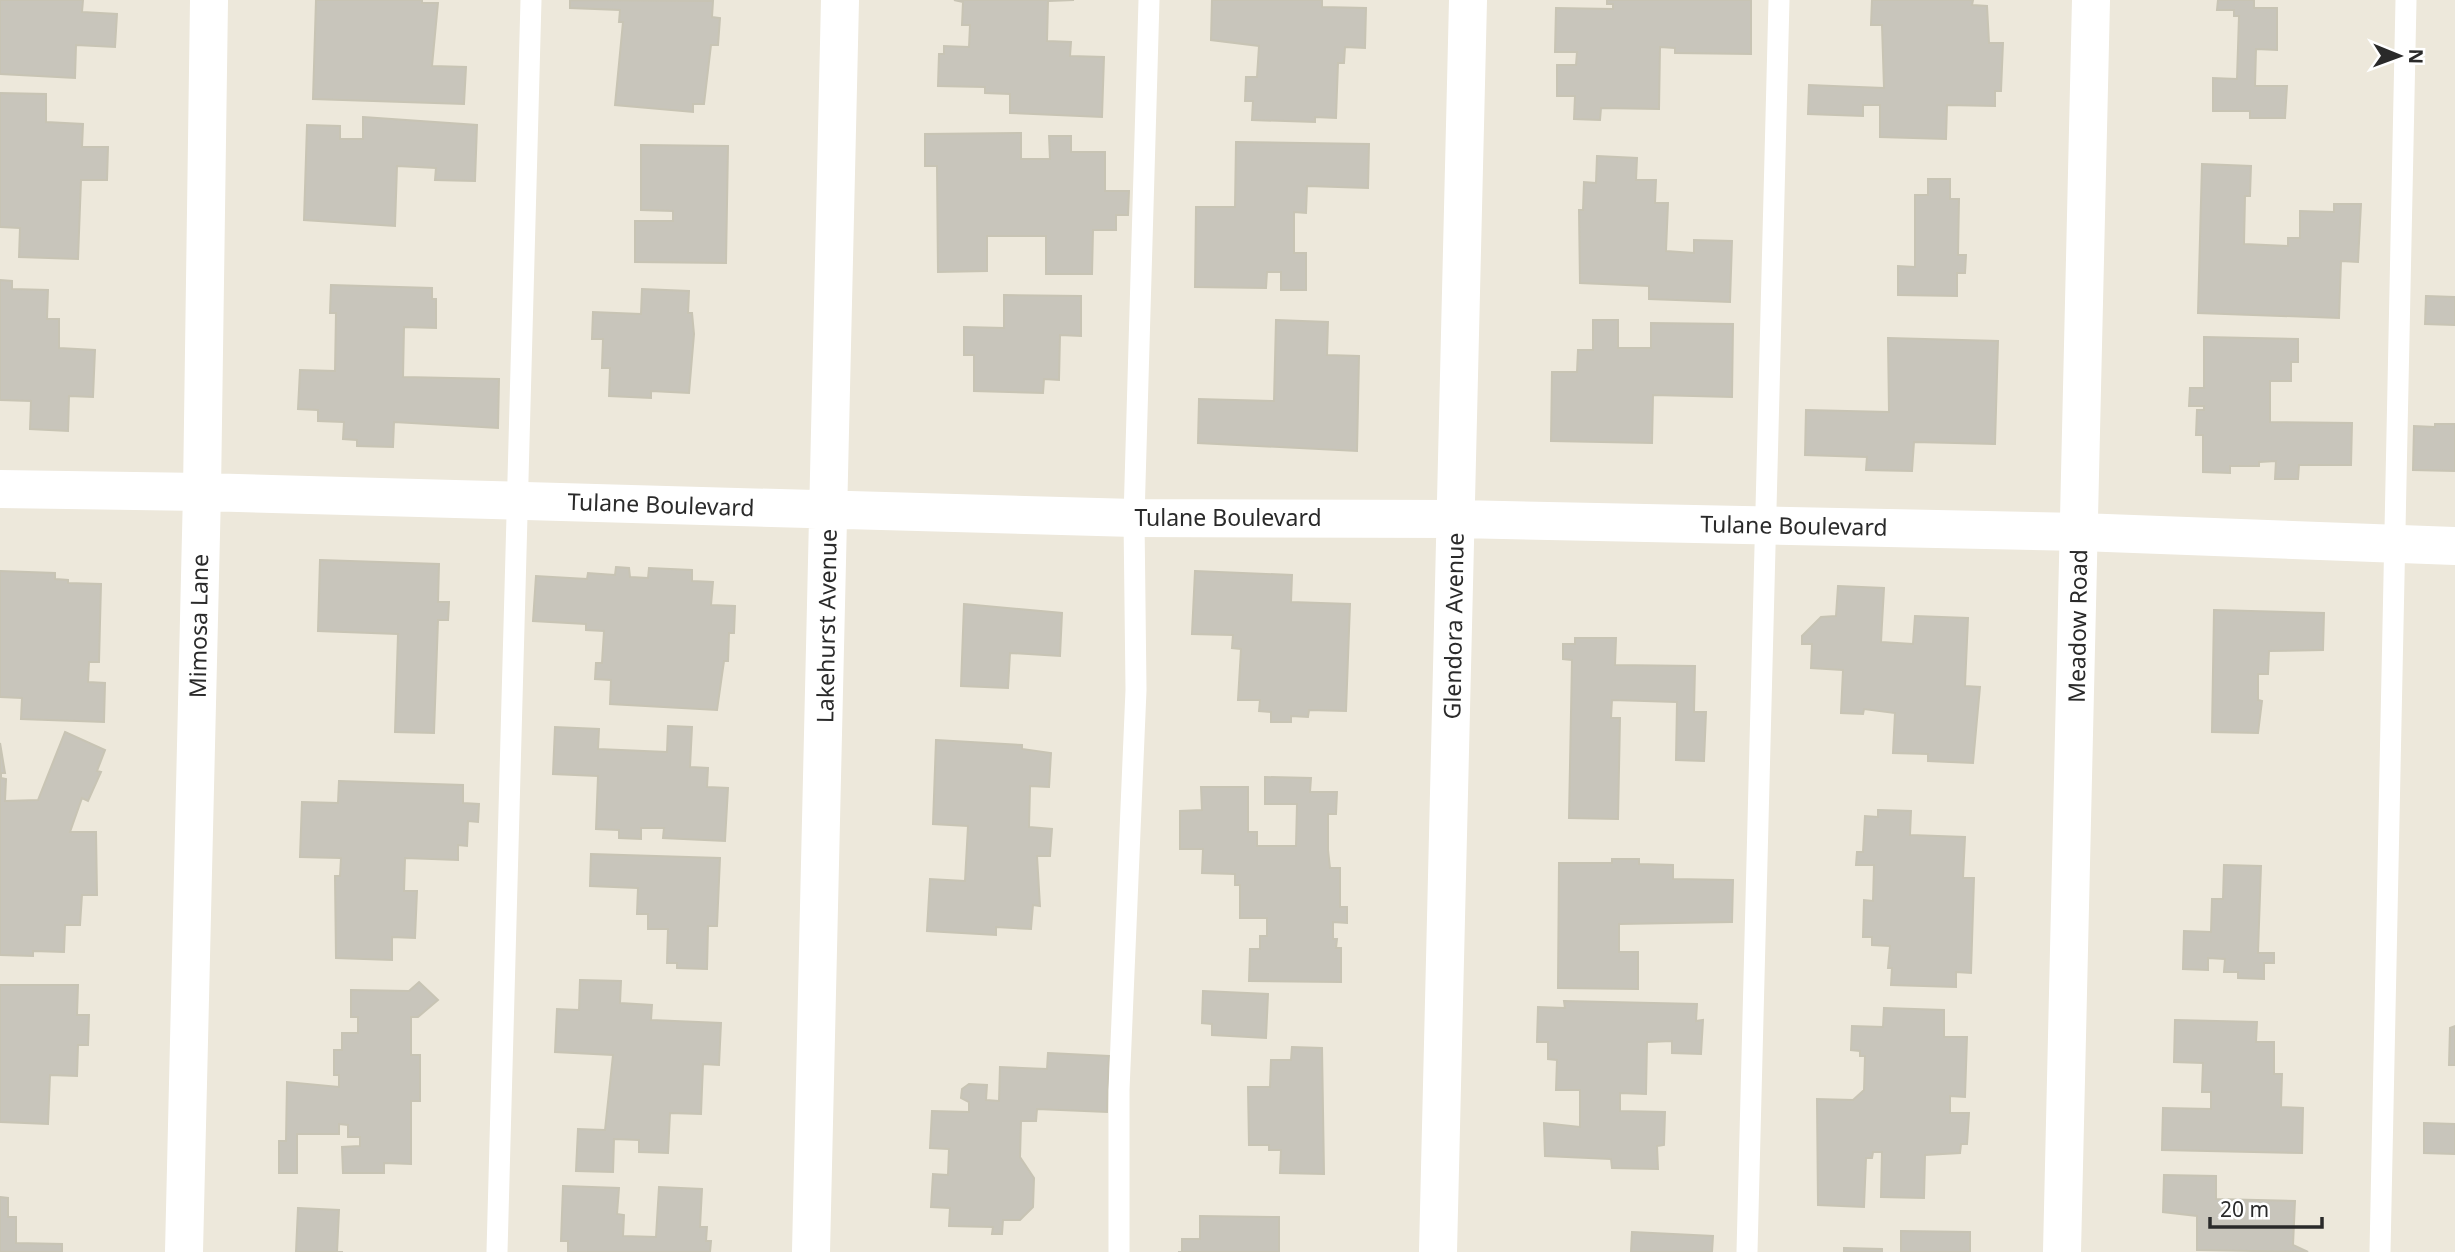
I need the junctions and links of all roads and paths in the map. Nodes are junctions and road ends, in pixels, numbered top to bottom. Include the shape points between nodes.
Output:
1 (209, 0) edge
2 (531, 0) edge
3 (841, 0) edge
4 (1149, 0) edge
5 (1468, 0) edge
6 (1779, 0) edge
7 (2091, 0) edge
8 (2406, 0) edge
9 (0, 489) edge
10 (202, 492) junction
11 (518, 501) junction
12 (830, 509) junction
13 (1134, 518) junction
14 (1457, 519) junction
15 (1767, 526) junction
16 (2080, 532) junction
17 (2396, 544) junction
18 (2455, 546) edge
19 (184, 1252) edge
20 (497, 1252) edge
21 (811, 1252) edge
22 (1119, 1252) edge
23 (1438, 1252) edge
24 (1746, 1252) edge
25 (2062, 1252) edge
26 (2380, 1252) edge

1 - 10 street, Mimosa Lane
2 - 11 lane
3 - 12 street, Lakehurst Avenue
4 - 13 lane
5 - 14 street, Glendora Avenue
6 - 15 lane
7 - 16 street, Meadow Road
8 - 17 lane
9 - 10 street, Tulane Boulevard
10 - 11 street, Tulane Boulevard
10 - 19 street, Mimosa Lane
11 - 12 street, Tulane Boulevard
11 - 20 lane
12 - 13 street, Tulane Boulevard
12 - 21 street, Lakehurst Avenue
13 - 14 street, Tulane Boulevard
13 - 22 lane via 1136,690 1119,1090
14 - 15 street, Tulane Boulevard
14 - 23 street, Glendora Avenue
15 - 16 street, Tulane Boulevard
15 - 24 lane
16 - 17 street, Tulane Boulevard
16 - 25 street, Meadow Road
17 - 18 street, Tulane Boulevard
17 - 26 lane

